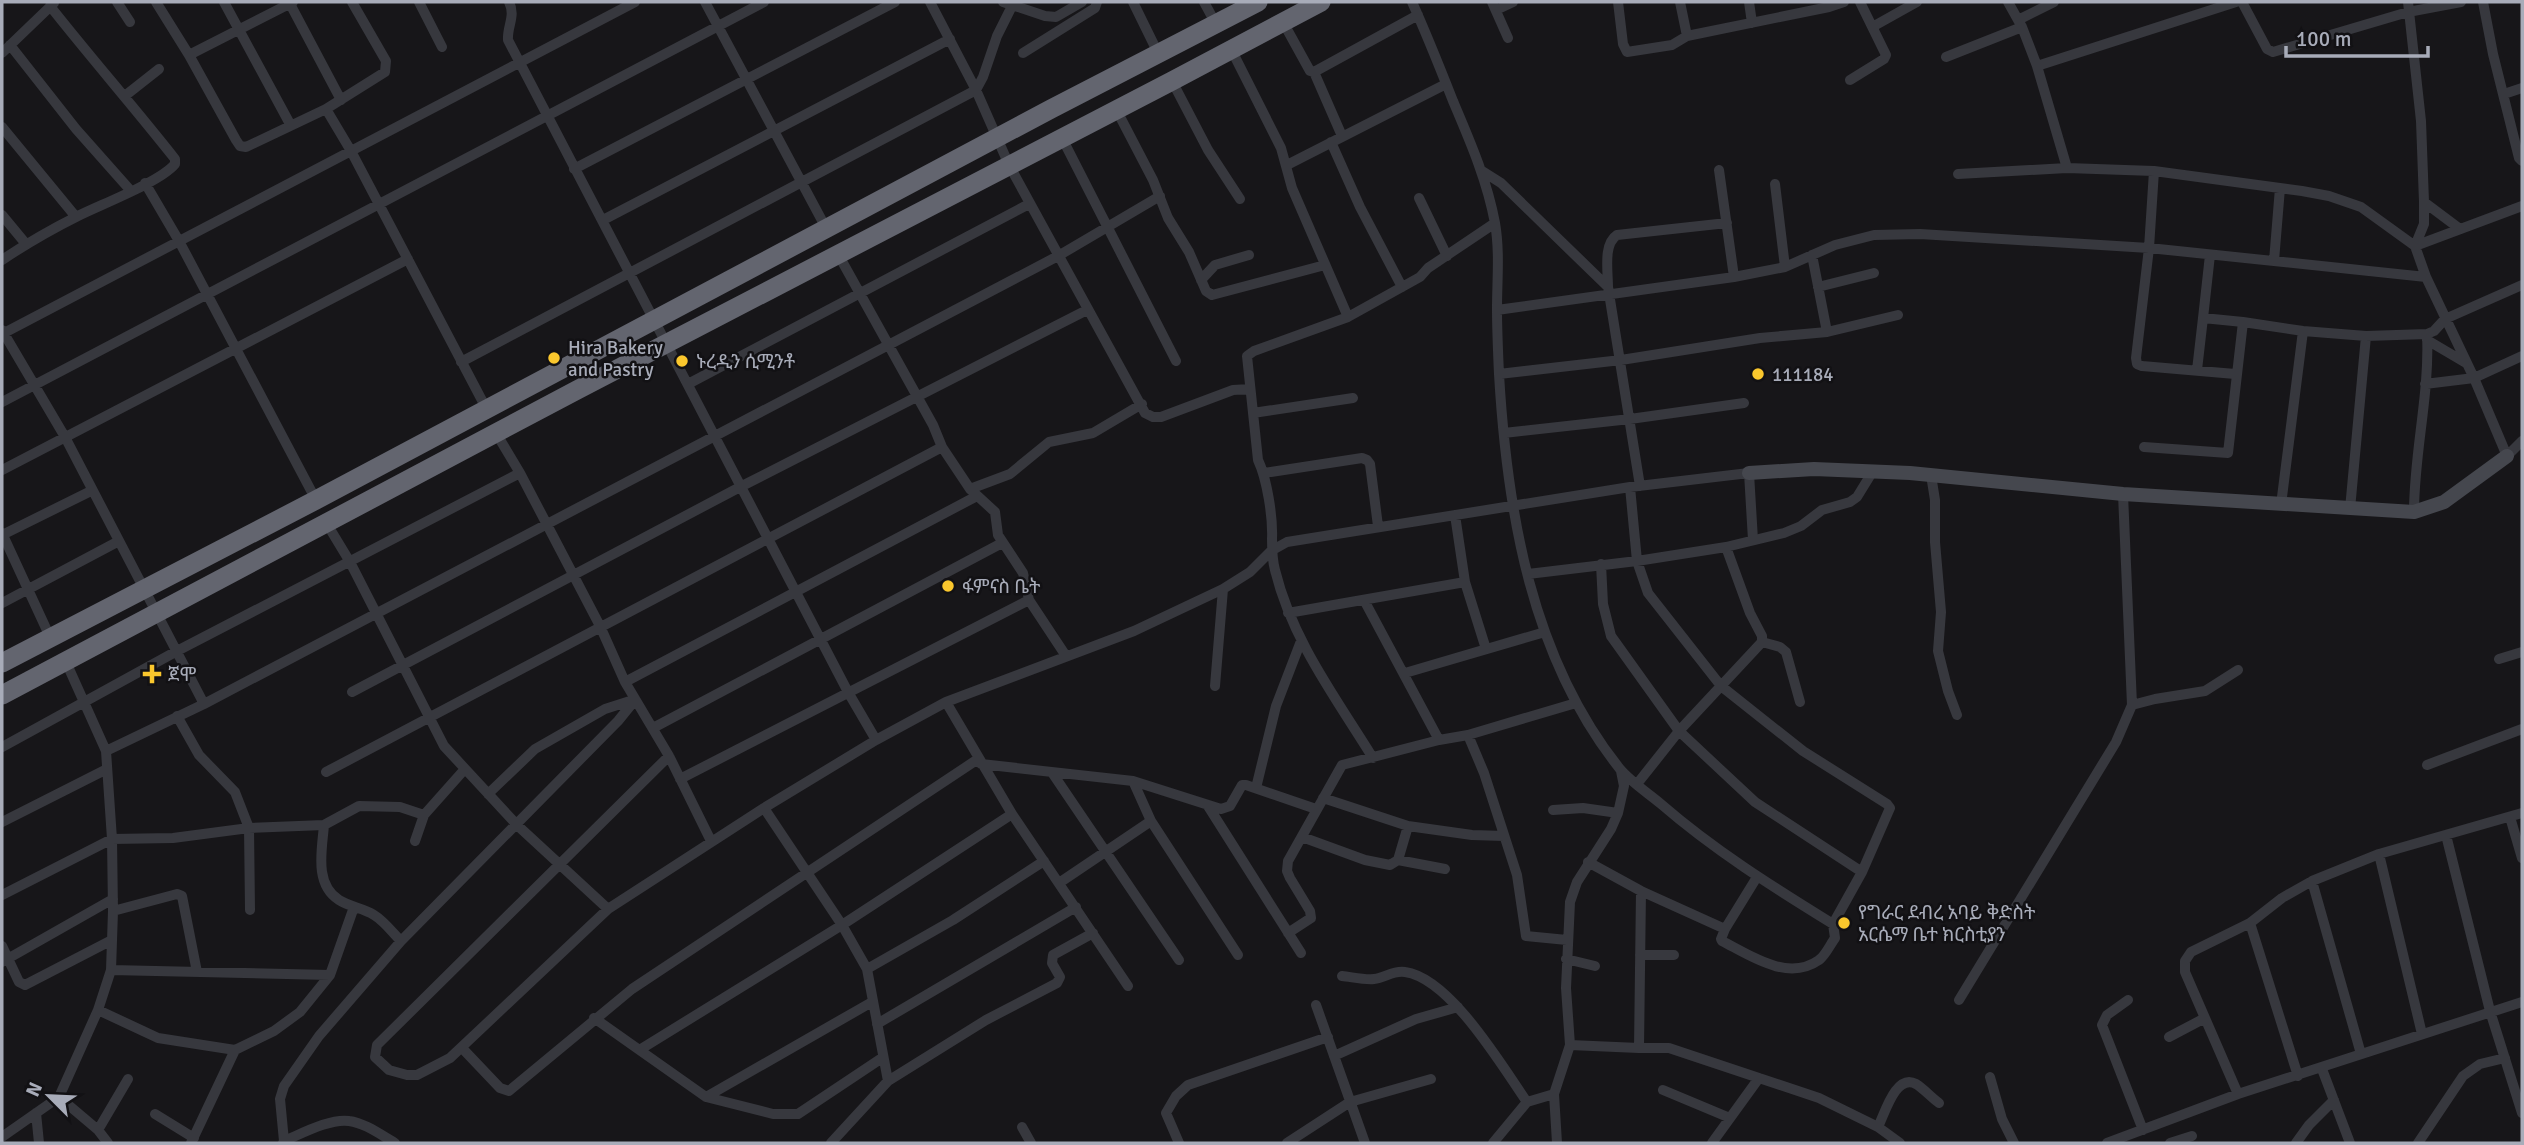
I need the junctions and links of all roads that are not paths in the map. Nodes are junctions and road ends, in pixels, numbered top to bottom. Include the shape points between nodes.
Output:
1 (117, 2) edge
2 (224, 2) edge
3 (290, 2) edge
4 (352, 2) edge
5 (419, 2) edge
6 (509, 2) edge
7 (635, 2) edge
8 (705, 2) edge
9 (764, 2) edge
10 (895, 2) edge
11 (930, 2) edge
12 (1082, 2) edge
13 (1097, 2) edge
14 (1133, 2) edge
15 (1204, 2) edge
16 (1258, 2) edge
17 (1321, 2) edge
18 (1412, 2) edge
19 (1513, 2) edge
20 (1618, 2) edge
21 (1680, 2) edge
22 (1749, 2) edge
23 (1844, 2) edge
24 (1860, 2) edge
25 (1917, 2) edge
26 (2008, 2) edge
27 (2054, 2) edge
28 (2236, 2) edge
29 (2242, 2) edge
30 (2462, 2) edge
31 (2483, 2) edge
32 (161, 3) edge
33 (1010, 3) edge
34 (53, 4) edge
35 (1828, 4) edge
36 (2208, 5) edge
37 (1494, 6) edge
38 (2408, 7) edge
39 (1418, 15) junction
40 (130, 22) dead end
41 (1283, 22) junction
42 (1752, 23) junction
43 (2020, 23) junction
44 (1216, 24) junction
45 (718, 26) junction
46 (1874, 26) junction
47 (240, 30) junction
48 (1687, 36) junction
49 (1508, 38) dead end
50 (950, 39) junction
51 (10, 45) junction
52 (442, 47) dead end
53 (1231, 49) junction
54 (2, 53) edge
55 (1023, 53) dead end
56 (1158, 53) junction
57 (189, 55) junction
58 (1946, 57) dead end
59 (520, 62) junction
60 (2037, 66) junction
61 (159, 69) dead end
62 (1314, 72) junction
63 (746, 79) junction
64 (1850, 80) dead end
65 (1172, 82) junction
66 (1446, 84) junction
67 (2522, 88) edge
68 (976, 90) junction
69 (2504, 94) junction
70 (126, 95) junction
71 (341, 100) junction
72 (326, 109) junction
73 (1116, 109) junction
74 (546, 116) junction
75 (290, 124) junction
76 (2, 127) edge
77 (774, 131) junction
78 (1342, 136) junction
79 (998, 138) junction
80 (1062, 138) junction
81 (1331, 142) junction
82 (351, 151) junction
83 (2522, 161) edge
84 (1009, 165) junction
85 (1287, 165) junction
86 (2067, 168) junction
87 (574, 169) junction
88 (1719, 170) dead end
89 (1482, 171) junction
90 (2154, 171) junction
91 (1958, 174) dead end
92 (801, 182) junction
93 (145, 184) junction
94 (1775, 184) dead end
95 (2280, 188) junction
96 (131, 191) junction
97 (1160, 196) junction
98 (1419, 198) dead end
99 (1240, 199) dead end
100 (2424, 202) junction
101 (379, 204) junction
102 (1029, 204) junction
103 (2522, 206) edge
104 (2, 215) edge
105 (76, 217) junction
106 (603, 220) junction
107 (1495, 223) junction
108 (1727, 223) junction
109 (1106, 227) junction
110 (826, 228) junction
111 (2460, 229) junction
112 (179, 240) junction
113 (26, 244) junction
114 (2415, 246) junction
115 (2149, 248) junction
116 (838, 254) junction
117 (1812, 255) junction
118 (2210, 255) junction
119 (1058, 256) junction
120 (1250, 256) dead end
121 (1447, 256) junction
122 (408, 259) junction
123 (2, 260) edge
124 (2274, 261) junction
125 (1325, 265) junction
126 (1785, 267) junction
127 (630, 271) junction
128 (1874, 273) dead end
129 (1734, 277) junction
130 (2426, 277) junction
131 (1201, 280) junction
132 (2522, 285) edge
133 (1402, 286) junction
134 (1818, 287) junction
135 (1609, 291) junction
136 (858, 292) junction
137 (208, 295) junction
138 (1087, 310) junction
139 (1497, 310) junction
140 (1898, 315) dead end
141 (1348, 317) junction
142 (2203, 318) junction
143 (2445, 319) junction
144 (653, 321) junction
145 (2242, 322) junction
146 (2303, 331) junction
147 (2, 332) edge
148 (1827, 332) junction
149 (2366, 336) junction
150 (2427, 337) junction
151 (666, 345) junction
152 (887, 345) junction
153 (236, 347) junction
154 (2522, 356) edge
155 (1621, 360) junction
156 (1176, 361) dead end
157 (461, 362) junction
158 (2467, 364) junction
159 (2197, 370) junction
160 (1499, 374) junction
161 (2235, 374) junction
162 (2474, 378) junction
163 (688, 384) junction
164 (2425, 384) junction
165 (35, 385) junction
166 (1250, 389) junction
167 (918, 397) junction
168 (1353, 398) dead end
169 (2, 402) edge
170 (1744, 403) dead end
171 (1142, 404) junction
172 (486, 408) junction
173 (1253, 413) junction
174 (1630, 419) junction
175 (496, 433) junction
176 (1504, 433) junction
177 (715, 436) junction
178 (65, 437) junction
179 (2522, 441) edge
180 (942, 447) junction
181 (2144, 447) dead end
182 (2507, 456) junction
183 (2, 470) edge
184 (1873, 471) junction
185 (520, 472) junction
186 (1264, 473) junction
187 (1749, 473) junction
188 (1931, 475) junction
189 (742, 486) junction
190 (1635, 486) junction
191 (91, 491) junction
192 (974, 493) junction
193 (2123, 494) junction
194 (316, 500) junction
195 (2281, 505) junction
196 (1513, 506) junction
197 (2350, 509) junction
198 (2414, 512) junction
199 (1455, 515) junction
200 (327, 524) junction
201 (547, 524) junction
202 (1378, 526) junction
203 (2, 535) edge
204 (767, 538) junction
205 (1754, 540) junction
206 (119, 541) junction
207 (1002, 543) junction
208 (1726, 547) junction
209 (1270, 551) junction
210 (1637, 561) junction
211 (350, 562) junction
212 (1601, 564) junction
213 (1528, 574) junction
214 (572, 575) junction
215 (1465, 582) junction
216 (144, 588) junction
217 (1223, 589) junction
218 (27, 590) junction
219 (796, 593) junction
220 (1029, 600) junction
221 (1364, 600) junction
222 (2, 603) edge
223 (1288, 613) junction
224 (156, 614) junction
225 (375, 615) junction
226 (600, 626) junction
227 (1545, 632) junction
228 (50, 637) junction
229 (821, 640) junction
230 (1301, 641) junction
231 (1762, 642) junction
232 (1486, 649) junction
233 (177, 651) junction
234 (2522, 652) edge
235 (1066, 656) junction
236 (2499, 659) dead end
237 (66, 662) junction
238 (2, 663) edge
239 (403, 665) junction
240 (2238, 670) dead end
241 (1405, 673) junction
242 (625, 682) junction
243 (1721, 685) junction
244 (1215, 686) dead end
245 (352, 692) dead end
246 (848, 692) junction
247 (2, 695) edge
248 (635, 699) junction
249 (86, 702) junction
250 (946, 702) junction
251 (1800, 702) dead end
252 (1576, 703) junction
253 (204, 704) junction
254 (2132, 705) junction
255 (1957, 715) dead end
256 (177, 716) junction
257 (428, 717) junction
258 (653, 728) junction
259 (2522, 729) edge
260 (1679, 731) junction
261 (1468, 735) junction
262 (876, 740) junction
263 (1439, 740) junction
264 (2, 747) edge
265 (107, 751) junction
266 (669, 756) junction
267 (1373, 758) junction
268 (980, 762) junction
269 (2427, 765) dead end
270 (107, 768) junction
271 (464, 770) junction
272 (1621, 771) junction
273 (326, 772) dead end
274 (1053, 774) junction
275 (680, 779) junction
276 (1133, 781) junction
277 (1637, 784) junction
278 (1256, 788) junction
279 (488, 794) junction
280 (1323, 798) junction
281 (1208, 805) junction
282 (764, 808) junction
283 (1316, 809) junction
284 (1553, 810) dead end
285 (1618, 813) junction
286 (2522, 813) edge
287 (1012, 814) junction
288 (424, 815) junction
289 (2510, 817) junction
290 (1151, 821) junction
291 (2, 822) edge
292 (324, 825) junction
293 (516, 825) junction
294 (1408, 826) junction
295 (249, 828) junction
296 (2446, 835) junction
297 (1504, 836) junction
298 (1301, 837) junction
299 (112, 839) junction
300 (415, 841) dead end
301 (711, 841) junction
302 (1105, 851) junction
303 (2379, 853) junction
304 (2522, 858) edge
305 (1044, 860) junction
306 (1398, 860) junction
307 (1588, 862) junction
308 (561, 865) junction
309 (1445, 869) dead end
310 (806, 872) junction
311 (1862, 872) junction
312 (1757, 877) junction
313 (2312, 881) junction
314 (1059, 883) junction
315 (1641, 891) junction
316 (2, 895) edge
317 (113, 899) junction
318 (354, 907) junction
319 (1076, 907) junction
320 (608, 909) junction
321 (250, 910) dead end
322 (113, 911) junction
323 (2250, 923) junction
324 (1833, 924) junction
325 (842, 925) junction
326 (1725, 929) junction
327 (1093, 933) junction
328 (1288, 933) junction
329 (112, 940) junction
330 (1567, 940) junction
331 (401, 941) junction
332 (2, 946) edge
333 (1301, 953) dead end
334 (1238, 955) dead end
335 (1640, 955) junction
336 (1674, 955) dead end
337 (1566, 959) junction
338 (5, 960) edge
339 (1179, 960) dead end
340 (1595, 966) dead end
341 (867, 969) junction
342 (111, 970) junction
343 (197, 972) junction
344 (330, 975) junction
345 (1342, 976) dead end
346 (1128, 986) dead end
347 (1958, 1000) dead end
348 (2128, 1000) dead end
349 (872, 1002) junction
350 (2522, 1002) edge
351 (1316, 1005) dead end
352 (1458, 1007) junction
353 (98, 1010) junction
354 (2490, 1012) junction
355 (594, 1018) junction
356 (2205, 1018) junction
357 (877, 1024) junction
358 (2422, 1034) junction
359 (1328, 1037) junction
360 (2169, 1037) dead end
361 (1570, 1045) junction
362 (462, 1048) junction
363 (1639, 1048) junction
364 (641, 1049) junction
365 (235, 1050) junction
366 (2361, 1054) junction
367 (1334, 1056) junction
368 (882, 1058) junction
369 (2505, 1058) junction
370 (2322, 1069) junction
371 (2298, 1076) junction
372 (1990, 1077) dead end
373 (1759, 1078) junction
374 (128, 1079) dead end
375 (1430, 1079) dead end
376 (888, 1081) junction
377 (1663, 1090) dead end
378 (1555, 1094) junction
379 (2238, 1094) junction
380 (59, 1097) junction
381 (706, 1097) junction
382 (2334, 1100) junction
383 (1350, 1102) junction
384 (1527, 1102) junction
385 (1938, 1103) dead end
386 (36, 1113) junction
387 (2522, 1113) edge
388 (155, 1114) dead end
389 (1730, 1118) junction
390 (1878, 1126) junction
391 (1022, 1127) dead end
392 (99, 1130) junction
393 (2143, 1130) junction
394 (2192, 1136) dead end
395 (2, 1137) edge
396 (192, 1141) edge
397 (284, 1142) edge
398 (38, 1143) edge
399 (108, 1143) edge
400 (395, 1143) edge
401 (831, 1143) edge
402 (1031, 1143) edge
403 (1179, 1143) edge
404 (1287, 1143) edge
405 (1365, 1143) edge
406 (1493, 1143) edge
407 (1557, 1143) edge
408 (1712, 1143) edge
409 (1900, 1143) edge
410 (2014, 1143) edge
411 (2107, 1143) edge
412 (2171, 1143) edge
413 (2296, 1143) edge
414 (2350, 1143) edge
415 (2418, 1143) edge

1 - 40 street
2 - 47 street
3 - 47 street
3 - 71 street
4 - 71 street via 387,66 385,72
5 - 52 street
6 - 59 street via 508,40
7 - 59 street
8 - 45 street
9 - 45 street
10 - 63 street
11 - 50 street
12 - 33 street via 1056,17
13 - 55 street via 1095,8
14 - 56 street
15 - 44 street
16 - 44 highway
17 - 41 highway
18 - 39 street
19 - 37 street
20 - 48 street via 1627,52 1672,45
21 - 48 street
22 - 42 street
23 - 35 street
24 - 46 street
25 - 46 street
26 - 43 street
27 - 43 street
28 - 36 street
29 - 38 street via 2267,49 2273,52
30 - 38 street
31 - 69 street
32 - 57 street
33 - 68 street
34 - 51 street
34 - 70 street via 111,83
35 - 42 street
36 - 60 street
37 - 49 street
38 - 100 street via 2421,121
39 - 62 street
39 - 66 street
41 - 53 highway
41 - 62 street
42 - 48 street
43 - 58 street
43 - 60 street
44 - 56 highway
45 - 63 street
45 - 74 street
46 - 64 street via 1885,57
47 - 57 street
47 - 75 street
50 - 68 street
50 - 77 street
51 - 54 street
51 - 96 street
53 - 65 highway
53 - 85 street
56 - 79 highway
57 - 75 street via 240,146
59 - 74 street
59 - 82 street
60 - 86 street
61 - 70 street
62 - 78 street
63 - 77 street
63 - 87 street
65 - 73 highway
65 - 99 street
66 - 78 street
66 - 89 street
67 - 69 street
68 - 79 street
68 - 92 street
69 - 83 street
70 - 93 street via 175,159 171,169
71 - 72 street
72 - 75 street
72 - 82 street
73 - 80 highway
73 - 97 street
74 - 87 street
74 - 101 street
76 - 105 street
77 - 92 street
77 - 106 street
78 - 81 street
79 - 84 street
79 - 110 highway
80 - 84 highway
80 - 109 street
81 - 85 street
81 - 133 street
82 - 101 street
82 - 112 street
84 - 102 street
84 - 116 highway
85 - 125 street
86 - 90 street
86 - 91 street
87 - 106 street
88 - 108 street
89 - 107 street
89 - 135 street via 1501,183
90 - 95 street
90 - 115 street
92 - 110 street
92 - 127 street
93 - 96 street
93 - 112 street
94 - 126 street
95 - 114 street via 2361,207
95 - 124 street
96 - 105 street
97 - 109 street
97 - 131 street
98 - 121 street
100 - 111 street
100 - 114 street via 2424,223
101 - 122 street
101 - 137 street
102 - 119 street
102 - 136 street
103 - 111 street
104 - 113 street
105 - 113 street
106 - 127 street
107 - 121 street
107 - 139 street via 1500,258
108 - 129 street
108 - 135 street via 1617,235 1609,245
109 - 119 street
109 - 156 street
110 - 144 highway
111 - 114 street
112 - 137 street
112 - 147 street
113 - 123 street
114 - 130 street
115 - 117 street via 1920,234 1874,235
115 - 118 street
115 - 159 street via 2137,364
116 - 136 street
116 - 151 highway
117 - 126 street
117 - 134 street
118 - 124 street
118 - 142 street
119 - 138 street
119 - 152 street
120 - 131 street via 1216,265
121 - 133 street
122 - 153 street
122 - 157 street
124 - 130 street
125 - 131 street via 1212,295
125 - 141 street
126 - 129 street
127 - 144 street
127 - 157 street
128 - 134 street
129 - 135 street
130 - 143 street
132 - 143 street
133 - 141 street
134 - 148 street
135 - 139 street
135 - 155 street
136 - 152 street
136 - 163 street
137 - 153 street
137 - 165 street
138 - 167 street
138 - 171 street
139 - 160 street
140 - 148 street
141 - 166 street via 1247,356
142 - 145 street
142 - 159 street
143 - 150 street
143 - 158 street
144 - 151 street
144 - 172 highway
145 - 146 street
145 - 161 street
146 - 149 street
146 - 195 street
147 - 165 street
148 - 155 street
149 - 150 street
149 - 197 street
150 - 158 street
150 - 164 street
151 - 163 street
151 - 175 highway
152 - 167 street
152 - 177 street
153 - 178 street
153 - 194 street
154 - 162 street
155 - 160 street
155 - 174 street
157 - 172 street
158 - 162 street
159 - 161 street
160 - 176 street
161 - 181 street via 2228,453
162 - 164 street
162 - 182 street
163 - 177 street
164 - 198 street
165 - 169 street
165 - 178 street
166 - 171 street via 1233,390 1161,417 1145,413
166 - 173 street
167 - 180 street
167 - 189 street
168 - 173 street
170 - 174 street
171 - 192 street via 1093,433 1049,442 1010,474
172 - 194 highway
173 - 186 street via 1258,460
174 - 176 street
174 - 190 street
175 - 185 street
175 - 200 highway
176 - 196 street
177 - 189 street
177 - 201 street
178 - 183 street
178 - 191 street
179 - 182 street
180 - 192 street
180 - 204 street
182 - 198 street via 2444,502
184 - 187 street
184 - 188 street
184 - 205 street via 1850,502 1822,510 1784,533
185 - 201 street
185 - 211 street
186 - 202 street via 1367,460
186 - 209 street
187 - 190 street
187 - 205 street
188 - 193 street
188 - 255 street via 1941,612 1938,651
189 - 204 street
189 - 214 street
190 - 196 street
190 - 210 street
191 - 203 street
191 - 206 street
192 - 207 street via 995,512
192 - 219 street
193 - 195 street
193 - 254 street
194 - 216 highway
195 - 197 street
196 - 199 street
196 - 213 street
197 - 198 street
199 - 202 street
199 - 215 street
200 - 211 street
200 - 224 highway
201 - 214 street
201 - 225 street
202 - 209 street via 1287,542
203 - 218 street
204 - 219 street
204 - 226 street
205 - 208 street
206 - 216 street
206 - 218 street
207 - 220 street via 1023,573
207 - 229 street
208 - 210 street
208 - 231 street
209 - 217 street via 1250,572
209 - 223 street
210 - 212 street
210 - 243 street via 1648,593
211 - 225 street
211 - 233 street
212 - 213 street
212 - 260 street via 1603,604 1611,636
213 - 227 street
214 - 226 street
214 - 239 street
215 - 221 street
215 - 232 street
216 - 224 street
216 - 228 highway
217 - 235 street via 1134,631
217 - 244 street
218 - 222 street
218 - 228 street
219 - 229 street
219 - 242 street
220 - 235 street
220 - 246 street
221 - 223 street
221 - 241 street
223 - 230 street
224 - 233 street
224 - 237 highway
225 - 239 street
225 - 253 street
226 - 242 street
226 - 257 street
227 - 232 street
227 - 252 street
228 - 238 highway
229 - 246 street
229 - 258 street
230 - 267 street
230 - 278 street via 1276,706
231 - 243 street
231 - 251 street via 1786,652
232 - 241 street
233 - 249 street
233 - 253 street
234 - 236 street
235 - 250 street
237 - 247 highway
237 - 249 street
239 - 245 street
239 - 257 street
240 - 254 street via 2205,691
241 - 263 street
242 - 248 street
243 - 260 street
243 - 311 street via 1803,751 1889,806
246 - 262 street
246 - 275 street
248 - 258 street
248 - 279 street via 605,709 544,743
248 - 293 street
249 - 264 street
249 - 265 street
250 - 262 street
250 - 268 street
252 - 261 street
252 - 272 street
253 - 256 street
254 - 347 street via 2116,742
256 - 265 street
256 - 295 street via 199,755 235,792
257 - 271 street
257 - 273 street
258 - 266 street
259 - 269 street
260 - 277 street
260 - 311 street via 1755,802
261 - 263 street
261 - 297 street
262 - 282 street
263 - 267 street
265 - 270 street
266 - 275 street
266 - 308 street
267 - 280 street via 1342,765
268 - 274 street
268 - 287 street
268 - 310 street
270 - 291 street
270 - 299 street
271 - 279 street
271 - 288 street
272 - 277 street
272 - 285 street via 1624,786
274 - 276 street
274 - 302 street
275 - 301 street
276 - 281 street
276 - 290 street
277 - 312 street via 1700,838
278 - 281 street via 1242,785 1230,806
278 - 283 street
279 - 293 street
280 - 283 street
280 - 294 street
281 - 328 street
282 - 301 street
282 - 310 street
283 - 298 street
284 - 285 street
285 - 307 street
286 - 289 street
287 - 305 street
287 - 325 street
288 - 292 street via 400,807 359,806
288 - 300 street
289 - 296 street
289 - 304 street
290 - 302 street
290 - 334 street
292 - 295 street
292 - 318 street via 323,880 330,893
293 - 308 street
293 - 331 street
294 - 297 street
294 - 306 street
295 - 299 street via 173,838
295 - 321 street
296 - 303 street
296 - 354 street
297 - 330 street via 1517,875 1526,936
298 - 306 street via 1365,860 1390,865
298 - 328 street via 1287,871 1311,918
299 - 316 street
299 - 317 street
301 - 320 street
302 - 314 street
302 - 339 street
303 - 313 street
303 - 358 street
305 - 314 street
305 - 341 street
306 - 309 street
307 - 315 street
307 - 330 street via 1570,902
308 - 320 street
308 - 362 street via 377,1045 375,1057 388,1070 417,1075
310 - 325 street
310 - 355 street
311 - 324 street
312 - 324 street
312 - 326 street
313 - 323 street
313 - 366 street
314 - 319 street
315 - 326 street
315 - 335 street
317 - 322 street
317 - 338 street
318 - 331 street via 378,917
318 - 344 street
319 - 327 street
319 - 357 street
320 - 362 street
322 - 329 street
322 - 343 street via 182,896
323 - 356 street via 2192,952 2185,961 2185,972
323 - 371 street
324 - 326 street via 1835,938 1821,959 1797,970 1777,967 1722,942
325 - 341 street
325 - 364 street
327 - 346 street
327 - 376 street via 1053,955 1058,983 986,1020
328 - 333 street
329 - 338 street via 25,985
329 - 342 street
330 - 337 street
331 - 397 street via 319,1036 284,1086 280,1110
332 - 338 street
335 - 336 street
335 - 363 street
337 - 340 street
337 - 361 street
341 - 349 street
342 - 343 street
342 - 353 street
343 - 344 street
344 - 365 street via 300,1012
345 - 352 street via 1375,979 1406,972 1436,987
348 - 393 street via 2106,1015 2102,1025
349 - 357 street
349 - 381 street
350 - 354 street
351 - 359 street
352 - 367 street via 1416,1019
352 - 384 street
353 - 365 street via 159,1038
353 - 380 street
354 - 358 street
354 - 369 street
355 - 362 street via 509,1091 500,1088
355 - 364 street
356 - 360 street
356 - 379 street
357 - 368 street
358 - 366 street
359 - 367 street
359 - 403 street via 1188,1085 1166,1114
361 - 363 street
361 - 378 street
363 - 373 street via 1669,1048
364 - 381 street
365 - 396 street
366 - 370 street
367 - 383 street
368 - 376 street
368 - 381 street via 798,1114 773,1114
369 - 387 street
369 - 415 street via 2470,1069
370 - 371 street
370 - 382 street
371 - 379 street
372 - 410 street
373 - 389 street
373 - 390 street via 1819,1098
374 - 392 street
375 - 383 street
376 - 401 street
377 - 389 street
378 - 384 street
378 - 407 street
379 - 393 street
380 - 386 street
380 - 392 street
382 - 413 street
382 - 414 street
383 - 404 street
383 - 405 street
384 - 406 street
385 - 390 street via 1915,1083 1906,1083 1895,1090
386 - 395 street
386 - 398 street
388 - 396 street
389 - 408 street
390 - 409 street
391 - 402 street
392 - 399 street
393 - 411 street
394 - 412 street
397 - 400 street via 348,1121

